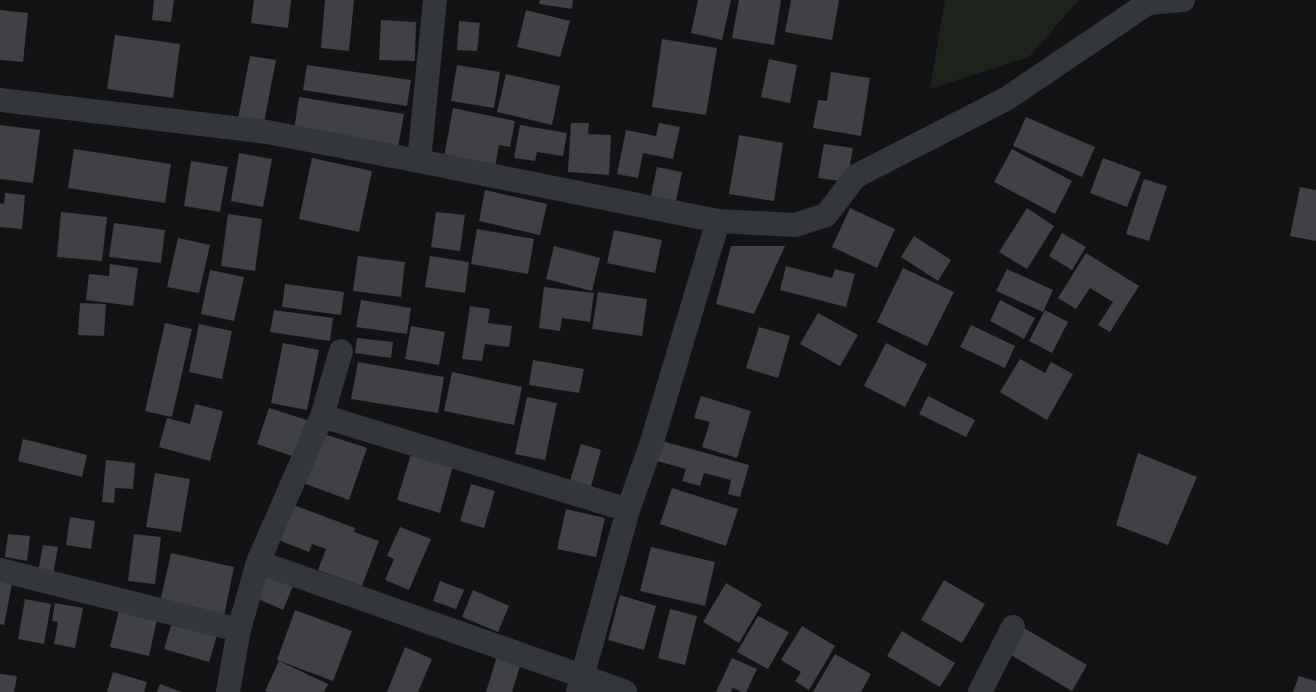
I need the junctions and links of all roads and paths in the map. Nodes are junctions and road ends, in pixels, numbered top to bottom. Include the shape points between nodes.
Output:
1 (435, 0) edge
2 (1184, 0) edge
3 (0, 100) edge
4 (419, 161) junction
5 (718, 221) junction
6 (341, 351) dead end
7 (322, 416) junction
8 (628, 510) junction
9 (258, 562) junction
10 (0, 570) edge
11 (1013, 627) dead end
12 (239, 630) junction
13 (580, 684) edge
14 (228, 692) edge
15 (625, 692) edge
16 (980, 692) edge

1 - 4 street
2 - 5 street via 1148,3 1006,99 856,176 826,215 795,225
3 - 4 street via 267,132
4 - 5 street
5 - 8 street via 651,445
6 - 7 street
7 - 8 street
7 - 9 street
8 - 13 street
9 - 12 street
9 - 13 street
10 - 12 street
11 - 16 street
12 - 14 street
13 - 15 street

